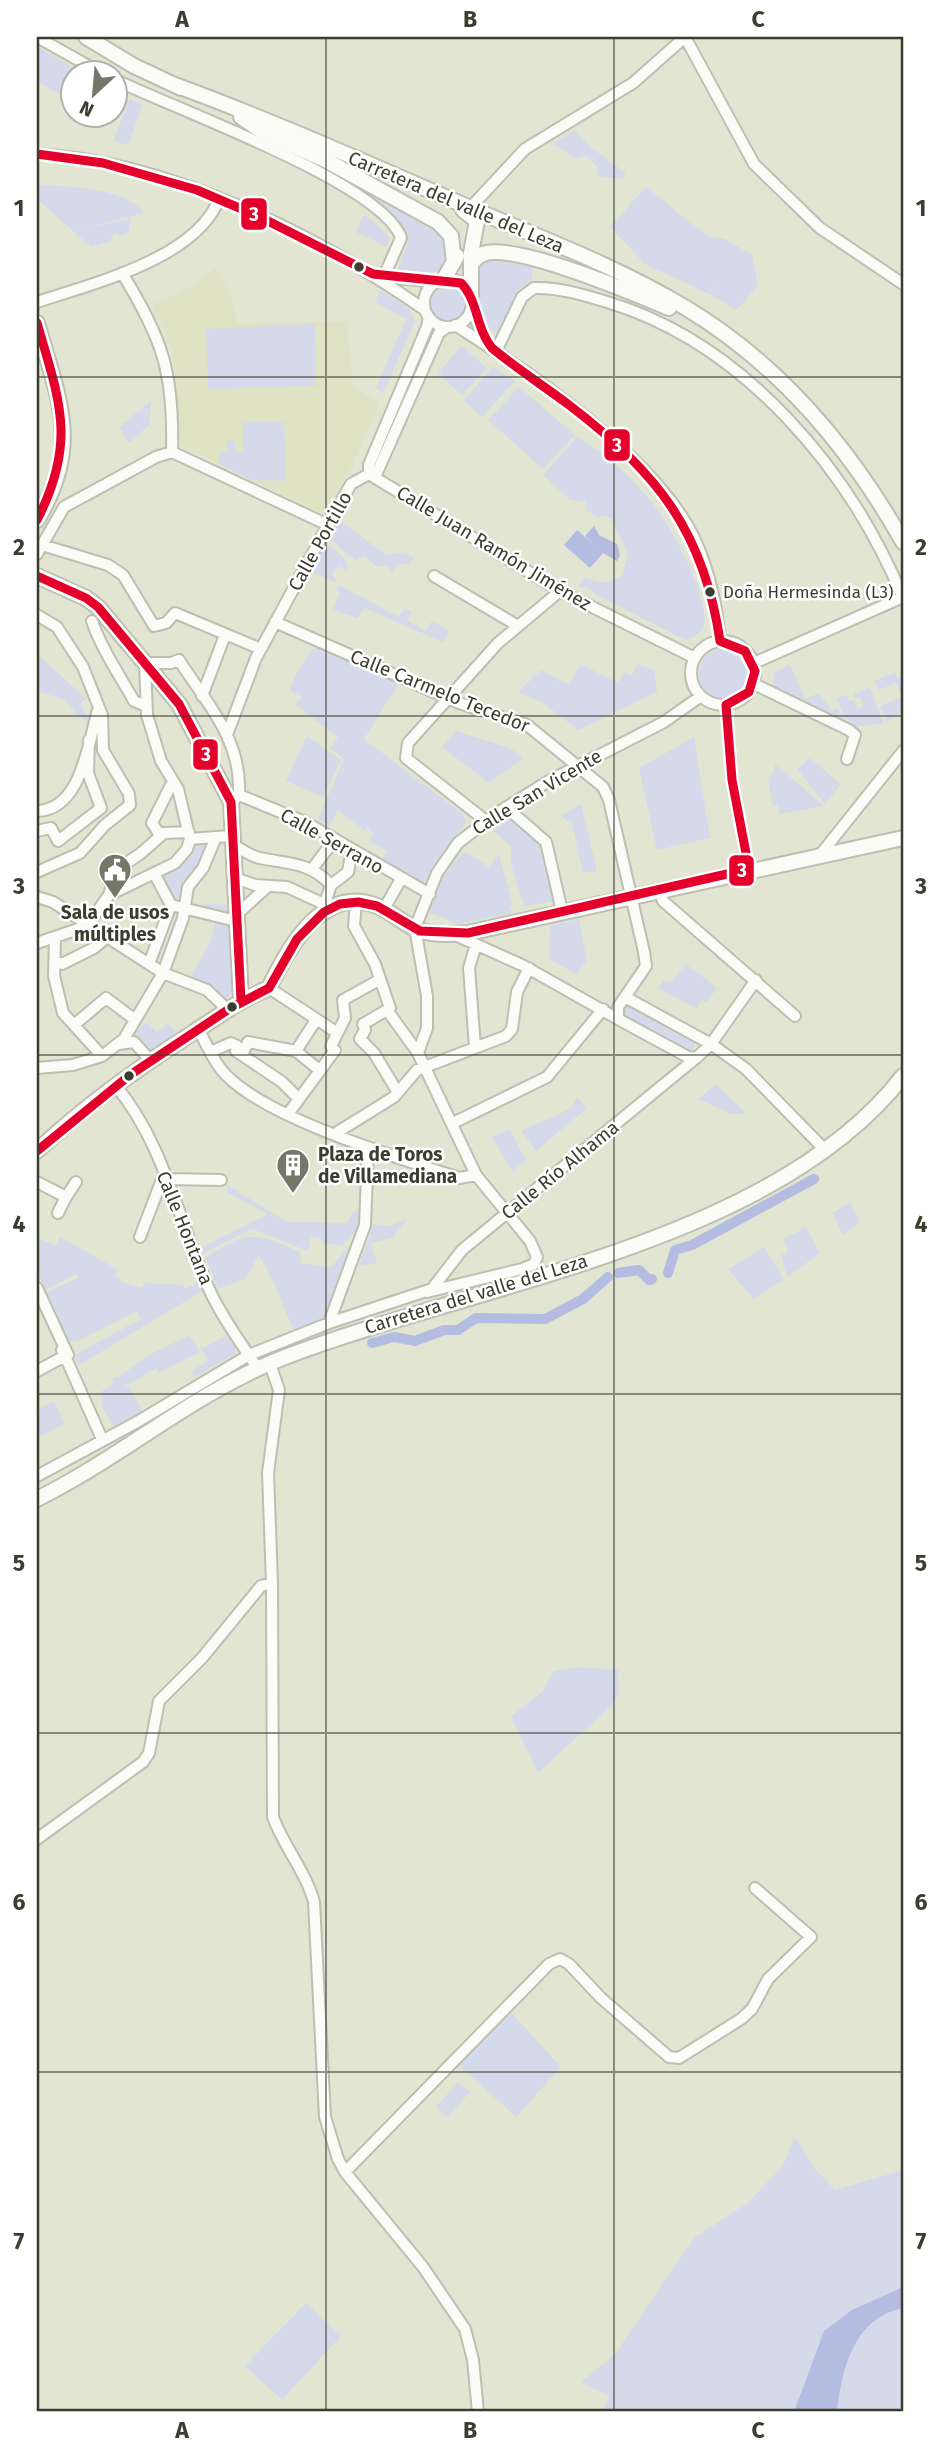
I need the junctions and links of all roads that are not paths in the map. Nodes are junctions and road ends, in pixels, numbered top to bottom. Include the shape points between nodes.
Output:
1 (37, 37) edge
2 (86, 37) edge
3 (685, 37) edge
4 (78, 60) edge
5 (175, 85) junction
6 (130, 86) edge
7 (239, 116) junction
8 (37, 154) edge
9 (381, 169) junction
10 (219, 199) junction
11 (470, 208) junction
12 (477, 221) junction
13 (560, 246) junction
14 (392, 260) junction
15 (454, 262) junction
16 (471, 265) junction
17 (122, 273) junction
18 (380, 276) junction
19 (402, 279) junction
20 (440, 280) junction
21 (903, 284) edge
22 (37, 302) edge
23 (471, 302) junction
24 (427, 314) junction
25 (687, 315) junction
26 (37, 325) edge
27 (451, 326) junction
28 (727, 338) junction
29 (493, 349) junction
30 (172, 452) junction
31 (372, 476) junction
32 (37, 520) edge
33 (328, 525) junction
34 (903, 542) edge
35 (39, 549) edge
36 (37, 576) edge
37 (434, 576) dead end
38 (560, 591) junction
39 (903, 598) edge
40 (37, 615) edge
41 (92, 621) dead end
42 (275, 622) junction
43 (518, 626) junction
44 (225, 635) junction
45 (720, 641) junction
46 (261, 649) junction
47 (695, 658) junction
48 (754, 663) junction
49 (144, 675) junction
50 (754, 684) junction
51 (202, 696) junction
52 (701, 696) junction
53 (448, 697) junction
54 (150, 705) junction
55 (726, 705) junction
56 (99, 708) junction
57 (228, 732) junction
58 (89, 740) junction
59 (903, 751) edge
60 (846, 760) dead end
61 (574, 766) junction
62 (173, 781) junction
63 (235, 798) junction
64 (506, 807) junction
65 (37, 811) edge
66 (486, 821) junction
67 (37, 831) edge
68 (160, 835) junction
69 (189, 835) junction
70 (216, 836) junction
71 (903, 838) edge
72 (335, 839) junction
73 (235, 841) junction
74 (352, 850) junction
75 (820, 855) junction
76 (312, 869) junction
77 (749, 869) junction
78 (37, 872) edge
79 (154, 873) junction
80 (235, 878) junction
81 (401, 879) junction
82 (331, 885) junction
83 (267, 887) junction
84 (659, 890) junction
85 (430, 894) junction
86 (109, 895) junction
87 (37, 897) edge
88 (629, 897) junction
89 (356, 902) junction
90 (171, 905) junction
91 (183, 907) junction
92 (323, 908) junction
93 (384, 909) junction
94 (562, 911) junction
95 (236, 918) junction
96 (87, 926) junction
97 (415, 928) junction
98 (453, 934) junction
99 (106, 938) junction
100 (55, 939) junction
101 (37, 943) edge
102 (476, 944) junction
103 (55, 961) junction
104 (149, 964) junction
105 (528, 968) junction
106 (163, 974) junction
107 (379, 980) junction
108 (756, 980) junction
109 (269, 988) junction
110 (241, 1000) junction
111 (622, 1001) junction
112 (227, 1009) junction
113 (387, 1010) junction
114 (605, 1011) junction
115 (794, 1016) dead end
116 (345, 1018) junction
117 (134, 1019) junction
118 (618, 1019) junction
119 (316, 1020) junction
120 (363, 1024) junction
121 (74, 1026) junction
122 (198, 1030) junction
123 (336, 1032) junction
124 (695, 1035) junction
125 (711, 1044) junction
126 (119, 1045) junction
127 (475, 1047) junction
128 (296, 1051) junction
129 (210, 1052) junction
130 (418, 1053) junction
131 (242, 1055) junction
132 (102, 1056) junction
133 (699, 1056) junction
134 (150, 1060) junction
135 (425, 1066) junction
136 (37, 1068) edge
137 (318, 1069) junction
138 (903, 1076) edge
139 (115, 1085) junction
140 (397, 1091) junction
141 (299, 1099) junction
142 (288, 1114) junction
143 (453, 1123) junction
144 (336, 1133) junction
145 (368, 1147) junction
146 (825, 1150) junction
147 (37, 1151) edge
148 (476, 1175) junction
149 (165, 1177) junction
150 (221, 1180) dead end
151 (37, 1182) edge
152 (76, 1182) dead end
153 (66, 1197) junction
154 (58, 1213) dead end
155 (508, 1214) junction
156 (140, 1237) dead end
157 (37, 1289) edge
158 (419, 1293) junction
159 (37, 1298) edge
160 (329, 1323) junction
161 (249, 1355) junction
162 (65, 1356) junction
163 (264, 1366) junction
164 (37, 1371) edge
165 (102, 1439) junction
166 (37, 1476) edge
167 (37, 1499) edge
168 (272, 1583) junction
169 (37, 1839) edge
170 (755, 1888) dead end
171 (345, 2172) junction
172 (478, 2412) edge

1 - 4 street
2 - 5 main road, Carretera del valle del Leza
3 - 11 street via 633,83 525,149
3 - 21 street via 754,164 820,228
5 - 7 main road, Carretera del valle del Leza
5 - 9 main road, Carretera del valle del Leza
6 - 14 street via 316,168 341,184 399,232 400,243
7 - 12 main road, Carretera del valle del Leza
7 - 15 main road via 438,222 451,236
8 - 10 street via 104,160
9 - 11 main road, Carretera del valle del Leza
9 - 12 main road via 407,186 471,213
10 - 17 street via 204,222 183,240
10 - 18 street
11 - 13 main road, Carretera del valle del Leza
12 - 13 main road via 484,219 542,244
12 - 15 main road
12 - 16 main road
12 - 25 main road, Carretera del valle del Leza
13 - 28 main road, Carretera del valle del Leza via 682,305
14 - 18 street
14 - 19 street via 392,269
15 - 20 main road
16 - 23 main road
16 - 25 main road via 477,257 495,252 541,261 584,273
17 - 22 street
17 - 30 street via 148,315 167,365
18 - 19 street
18 - 24 street
19 - 20 street
20 - 23 street via 457,281
20 - 24 street via 425,294
23 - 27 street via 465,319
23 - 29 street
24 - 27 street
24 - 31 street, Calle Portillo via 427,327 369,466
25 - 28 main road, Carretera del valle del Leza
26 - 32 main road via 60,409 65,449 52,495
27 - 29 street
27 - 31 street, Calle Portillo via 439,333
28 - 34 main road, Carretera del valle del Leza via 800,399 831,433 859,469
29 - 39 street via 522,297 534,288 586,295 679,334 744,380 790,422 829,468 869,527
29 - 45 street via 593,425 674,505 695,541 711,583
30 - 33 street
30 - 35 street via 64,507
31 - 33 street, Calle Portillo via 351,484
31 - 38 street, Calle Juan Ramón Jiménez
33 - 42 street, Calle Portillo
35 - 44 street via 108,565 123,575 154,626 166,623 175,613
36 - 49 main road via 98,607
37 - 43 street
38 - 43 street
38 - 47 street, Calle Juan Ramón Jiménez
39 - 48 street
40 - 56 street via 57,627 83,667
41 - 54 street via 103,650 134,701
42 - 46 street, Calle Portillo
42 - 53 street, Calle Carmelo Tecedor
43 - 53 street
44 - 46 street
44 - 51 street
45 - 47 street
45 - 48 street via 741,646
46 - 57 street, Calle Portillo
47 - 52 street via 692,679
48 - 50 street
49 - 51 street via 179,660
49 - 54 street
49 - 63 main road via 179,704
50 - 55 street via 743,699
50 - 60 street via 849,730 855,735
51 - 57 street
52 - 55 street
52 - 61 street, Calle San Vicente via 639,736
53 - 61 street, Calle Carmelo Tecedor via 527,725
53 - 66 street via 404,752
54 - 62 street via 152,737
55 - 77 street via 732,780
56 - 58 street
56 - 78 street via 103,750 129,794 130,805 80,853
57 - 63 street via 236,762
58 - 65 street via 70,795 57,807
58 - 67 street via 88,773 100,808 58,841 51,828
59 - 75 street
61 - 64 street, Calle San Vicente
61 - 88 street, Calle Carmelo Tecedor via 603,787 609,800
62 - 68 street via 152,823
62 - 69 street
63 - 72 street, Calle Serrano via 305,822
63 - 73 main road
64 - 66 street, Calle San Vicente
64 - 94 street via 546,842
66 - 85 street, Calle San Vicente via 458,843 437,873
68 - 69 street
68 - 86 street via 116,870
69 - 70 street
69 - 79 street via 187,849 175,863
70 - 73 street
70 - 91 street via 204,868 188,887
71 - 75 main road
72 - 74 street, Calle Serrano
72 - 76 street
73 - 76 street via 259,858
73 - 80 main road
74 - 81 street, Calle Serrano
74 - 82 street via 348,872
75 - 77 main road
76 - 82 street
77 - 84 main road
79 - 86 street
79 - 90 street
80 - 83 street
80 - 95 main road
81 - 85 street
81 - 93 street, Calle Serrano
82 - 92 street
83 - 92 street via 287,887
83 - 95 street
84 - 88 main road
84 - 108 street via 663,901
85 - 97 street, Calle San Vicente
86 - 96 street
87 - 96 street via 53,902
88 - 94 main road
88 - 111 street, Calle Carmelo Tecedor via 635,905 646,966
89 - 92 main road
89 - 93 main road
89 - 107 street via 354,926
90 - 91 street
90 - 104 street
91 - 95 street
91 - 106 street
92 - 109 main road via 285,955
93 - 97 main road
94 - 98 main road
95 - 110 main road
96 - 99 street
96 - 100 street
97 - 98 main road
97 - 130 street via 427,996 427,1028
98 - 102 street
99 - 103 street via 62,964
99 - 104 street
100 - 101 street
100 - 103 street
102 - 105 street
102 - 127 street via 469,968
103 - 121 street via 63,1013
104 - 106 street
105 - 114 street
105 - 127 street via 517,992 512,1029 506,1036
106 - 112 street via 207,990
106 - 117 street
107 - 113 street
107 - 116 street via 341,1002
108 - 115 street
108 - 125 street
109 - 110 main road
109 - 119 street
110 - 112 main road
111 - 114 street
111 - 118 street
111 - 124 street
112 - 122 main road
113 - 120 street
113 - 130 street
114 - 118 street
114 - 143 street via 547,1077
116 - 120 street
116 - 123 street
117 - 121 street via 106,998
117 - 126 street
118 - 133 street via 681,1054
119 - 123 street
119 - 128 street
120 - 140 street via 360,1039
121 - 132 street
122 - 129 street
122 - 134 main road
123 - 137 street via 331,1046 335,1050
124 - 125 street
124 - 133 street via 702,1042
125 - 133 street, Calle Río Alhama
125 - 146 street via 746,1069
126 - 132 street
126 - 134 street via 134,1042
127 - 135 street
128 - 131 street via 248,1042
128 - 137 street
129 - 131 street via 231,1043
129 - 142 street via 225,1074
130 - 135 street
131 - 141 street
132 - 136 street via 73,1065
133 - 155 street, Calle Río Alhama
134 - 139 main road
135 - 140 street
135 - 143 street
137 - 141 street
138 - 146 main road, Carretera del valle del Leza via 867,1117
139 - 147 main road
139 - 149 street, Calle Hontana via 136,1115
140 - 144 street via 383,1105
141 - 142 street
142 - 144 street
143 - 148 street
144 - 145 street
145 - 148 street via 459,1178
145 - 160 street via 365,1225
146 - 163 main road, Carretera del valle del Leza via 768,1186 678,1229
148 - 155 street
149 - 150 street
149 - 156 street
149 - 161 street, Calle Hontana via 210,1292
151 - 153 street
152 - 153 street
153 - 154 street
155 - 158 street, Calle Río Alhama via 462,1250 432,1289
155 - 158 street via 530,1241 537,1257 534,1264
157 - 162 street via 68,1354
158 - 160 street
159 - 162 street
160 - 161 street
161 - 163 street, Calle Hontana
161 - 165 street
162 - 164 street
162 - 165 street
163 - 167 main road, Carretera del valle del Leza
163 - 168 street, Calle Hontana via 279,1390 268,1473
165 - 166 street
168 - 169 street via 261,1586 202,1658 159,1700 144,1762
168 - 171 street, Calle Hontana via 273,1817 314,1902 325,2117
170 - 171 street via 811,1937 768,1979 752,2009 741,2019 679,2058 670,2057 560,1959 549,1964
171 - 172 street, Calle Hontana via 423,2267 465,2329

